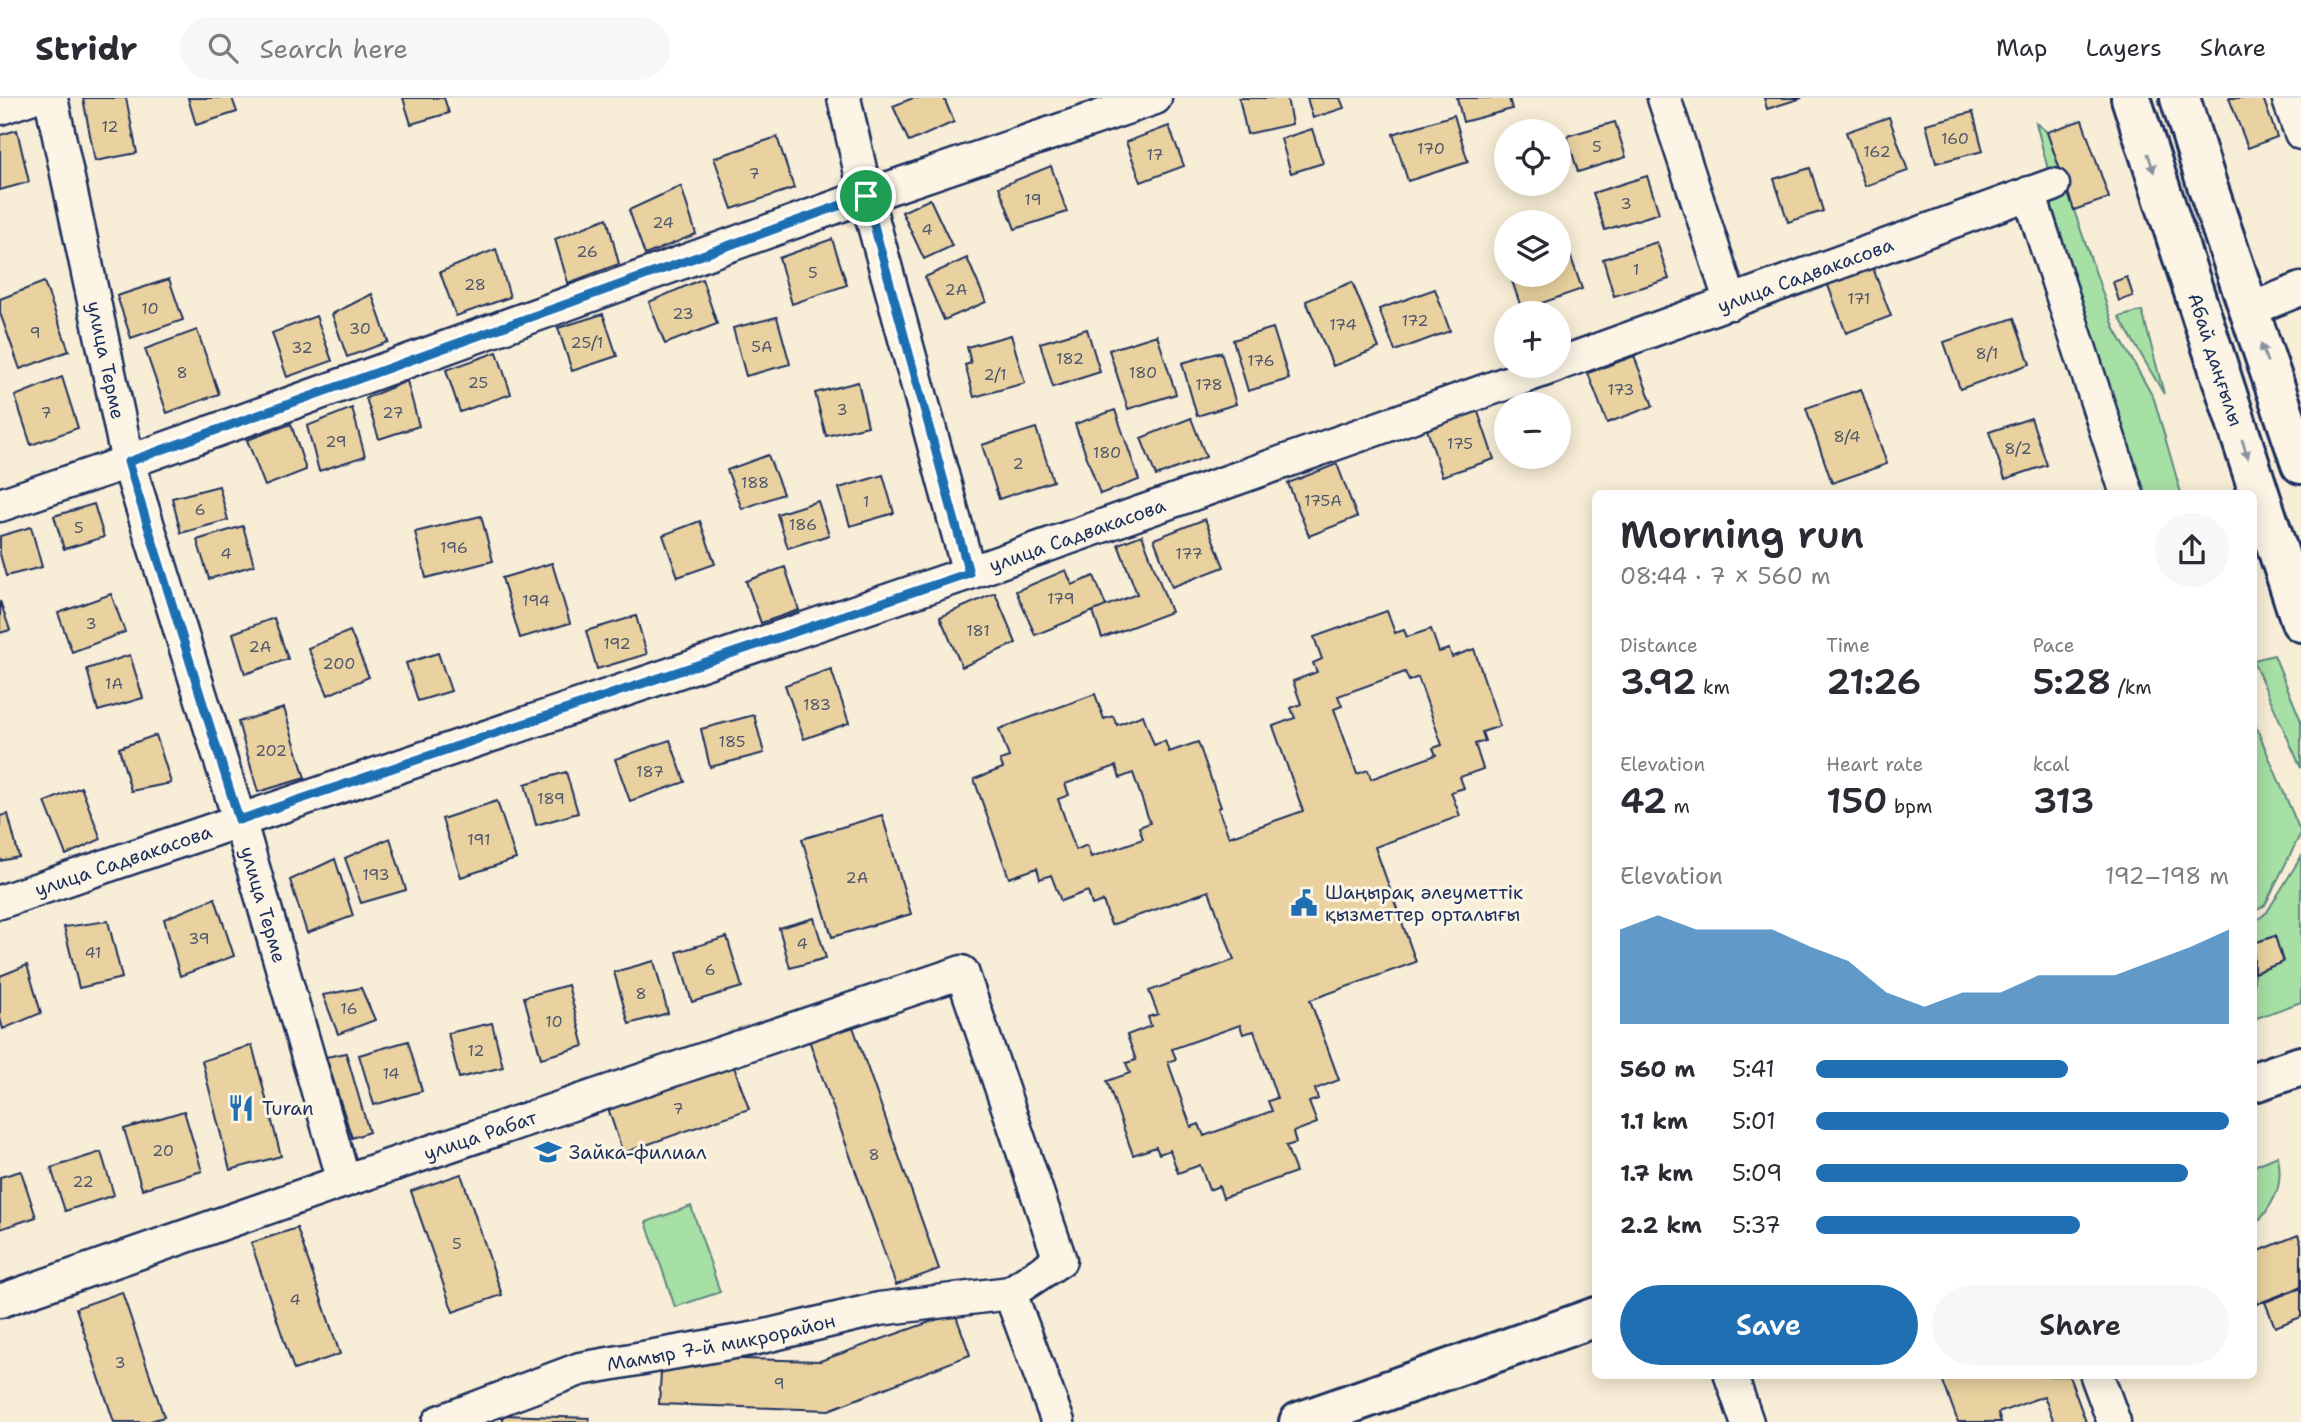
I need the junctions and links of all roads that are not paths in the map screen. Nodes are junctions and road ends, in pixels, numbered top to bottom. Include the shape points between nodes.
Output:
1 (30, 98) edge
2 (51, 98) edge
3 (844, 98) edge
4 (1155, 98) edge
5 (1664, 98) edge
6 (2131, 98) edge
7 (2180, 98) edge
8 (2291, 99) edge
9 (0, 108) edge
10 (2301, 133) edge
11 (866, 196) junction
12 (2301, 289) edge
13 (1731, 303) junction
14 (2249, 310) junction
15 (1571, 360) edge
16 (1520, 378) edge
17 (128, 462) junction
18 (2301, 464) edge
19 (2126, 490) edge
20 (0, 505) edge
21 (969, 573) junction
22 (2301, 622) edge
23 (239, 820) junction
24 (0, 902) edge
25 (2301, 1066) edge
26 (2257, 1081) edge
27 (344, 1181) junction
28 (1010, 1293) junction
29 (0, 1301) edge
30 (1592, 1318) edge
31 (1732, 1379) edge
32 (2098, 1379) edge
33 (439, 1422) edge
34 (1058, 1422) edge
35 (1299, 1422) edge
36 (1747, 1422) edge
37 (2114, 1422) edge

1 - 9 street
2 - 17 street, улица Терме
3 - 11 street
4 - 11 street
5 - 13 street
6 -> 22 main road, Абай даңғылы
7 - 14 main road
8 - 10 street
11 - 17 street
11 - 21 street
12 - 14 street
13 - 15 street, улица Садвакасова
13 - 19 street, улица Садвакасова via 2041,189
18 -> 14 main road
16 - 21 street, улица Садвакасова
17 - 20 street
17 - 23 street, улица Терме
21 - 23 street, улица Садвакасова
23 - 24 street, улица Садвакасова
23 - 27 street, улица Терме
25 - 26 main road
27 - 28 street, улица Рабат via 962,972 1060,1260
27 - 29 street, улица Рабат
28 - 33 street, Мамыр 7-й микрорайон via 879,1309 757,1338 580,1370
28 - 34 street
30 - 35 main road
31 - 36 street
32 - 37 street

